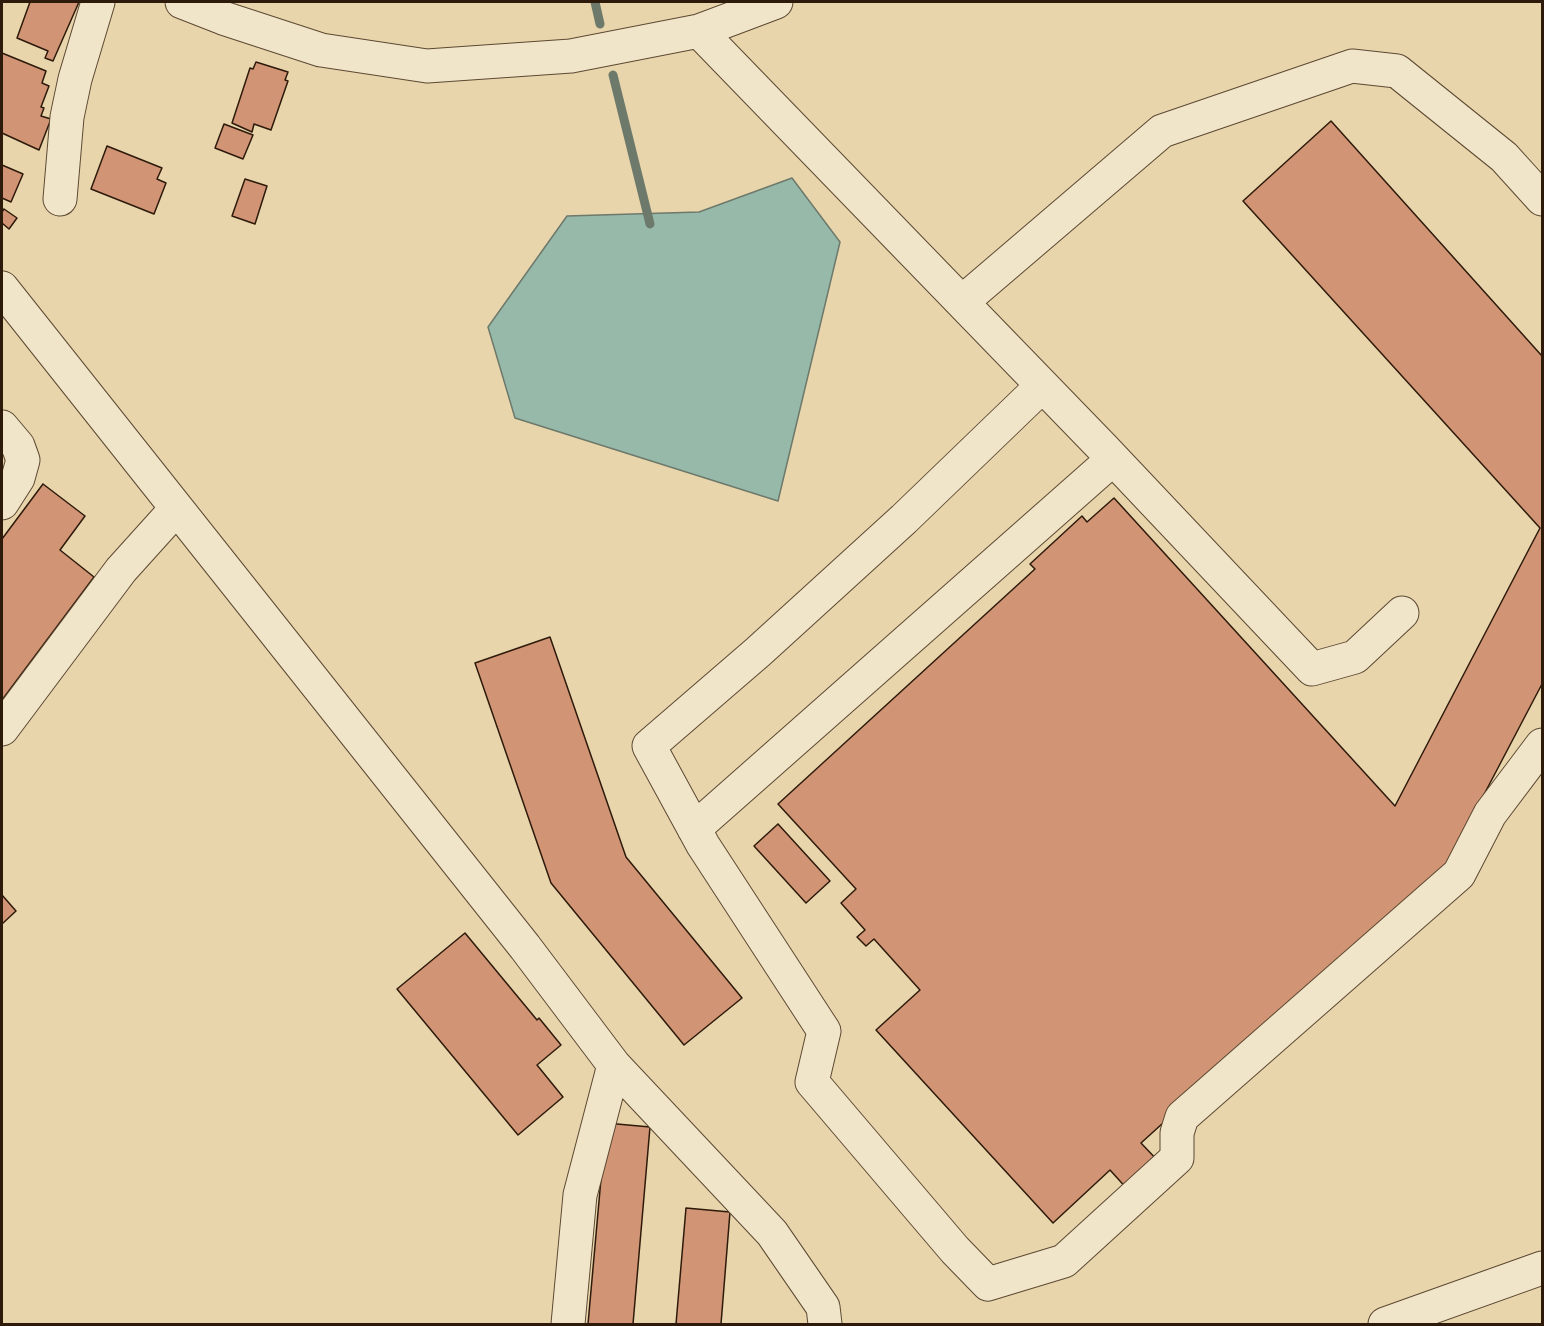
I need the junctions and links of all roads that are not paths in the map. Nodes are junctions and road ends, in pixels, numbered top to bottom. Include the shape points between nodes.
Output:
1 (98, 2) edge
2 (182, 2) edge
3 (776, 2) edge
4 (699, 31) junction
5 (60, 199) dead end
6 (1542, 199) edge
7 (2, 288) edge
8 (962, 302) junction
9 (1042, 386) junction
10 (2, 427) edge
11 (1113, 459) junction
12 (2, 503) edge
13 (176, 509) junction
14 (1402, 613) dead end
15 (2, 729) edge
16 (1542, 745) edge
17 (694, 829) junction
18 (614, 1065) junction
19 (1542, 1268) edge
20 (568, 1324) edge
21 (825, 1324) edge
22 (1385, 1324) edge

1 - 5 street via 67,117
2 - 4 street via 321,50 427,66 570,56
3 - 4 street
4 - 8 street
6 - 8 street via 1504,157 1397,71 1352,66 1162,131
7 - 13 street
8 - 9 street
9 - 11 street
9 - 17 street via 904,519 649,746
10 - 12 street via 18,446 23,460 18,478
11 - 14 street via 1312,669 1355,657
11 - 17 street
13 - 15 street via 121,570
13 - 18 street via 525,947
16 - 17 street via 1490,814 1459,874 1182,1118 1176,1158 1064,1261 988,1284 812,1082 824,1031
18 - 20 street via 580,1195
18 - 21 street via 772,1233 823,1307
19 - 22 street

